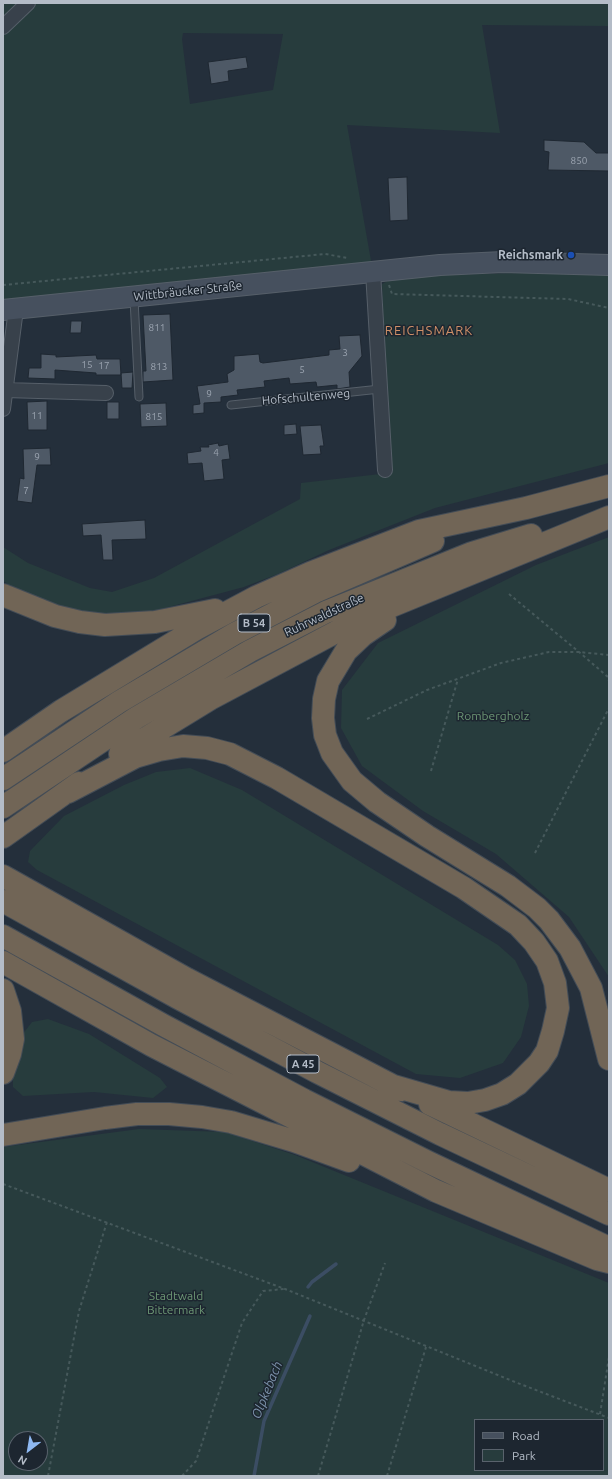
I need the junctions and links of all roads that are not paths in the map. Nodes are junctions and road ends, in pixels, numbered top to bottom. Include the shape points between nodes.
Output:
1 (28, 3) edge
2 (3, 27) edge
3 (609, 265) edge
4 (374, 272) junction
5 (134, 296) junction
6 (9, 310) edge
7 (380, 389) junction
8 (5, 390) junction
9 (106, 392) dead end
10 (139, 397) dead end
11 (231, 404) dead end
12 (3, 409) edge
13 (385, 470) dead end
14 (609, 486) edge
15 (526, 508) junction
16 (609, 512) edge
17 (609, 517) edge
18 (445, 586) junction
19 (3, 594) edge
20 (256, 597) junction
21 (3, 750) edge
22 (3, 779) edge
23 (68, 792) junction
24 (3, 808) edge
25 (3, 837) edge
26 (3, 876) edge
27 (3, 901) edge
28 (3, 936) edge
29 (3, 962) edge
30 (3, 990) edge
31 (609, 1059) edge
32 (3, 1073) edge
33 (388, 1084) junction
34 (3, 1135) edge
35 (609, 1190) edge
36 (436, 1191) junction
37 (609, 1214) edge
38 (609, 1248) edge
39 (609, 1262) edge

1 - 2 street
3 - 4 main road, Wittbräucker Straße via 503,262
4 - 5 main road, Wittbräucker Straße
4 - 7 street
5 - 6 main road, Wittbräucker Straße
5 - 10 lane
6 - 8 street
7 - 11 lane, Hofschultenweg
7 - 13 street
8 - 9 street
8 - 12 street
14 - 15 highway, B 54
15 - 20 highway via 419,531
15 - 22 highway, B 54 via 410,550 315,592 176,667
16 - 24 highway, Ruhrwaldstraße / B 54 via 472,553 326,612 185,688
17 - 18 highway
18 - 23 highway via 382,610 264,669 138,742
18 - 31 highway via 382,622 346,651 328,681 324,705 325,735 341,768 364,791 427,836 508,886 549,920 570,948 591,988
19 - 20 highway via 55,616 105,625 131,625 187,617
20 - 21 highway via 196,629 118,676
23 - 25 highway
23 - 33 highway via 135,756 159,750 183,746 207,748 230,754 277,778 464,888 518,925 534,942 547,962 555,983 558,1008 547,1051 538,1063 518,1084 502,1094 485,1100 449,1102
26 - 33 highway via 186,979
27 - 37 highway, A 45 via 317,1072
28 - 38 highway, A 45 via 304,1100
29 - 36 highway via 151,1045
30 - 32 highway via 10,1011 13,1039
33 - 35 highway
34 - 36 highway via 137,1114 202,1116 264,1131
36 - 39 highway

